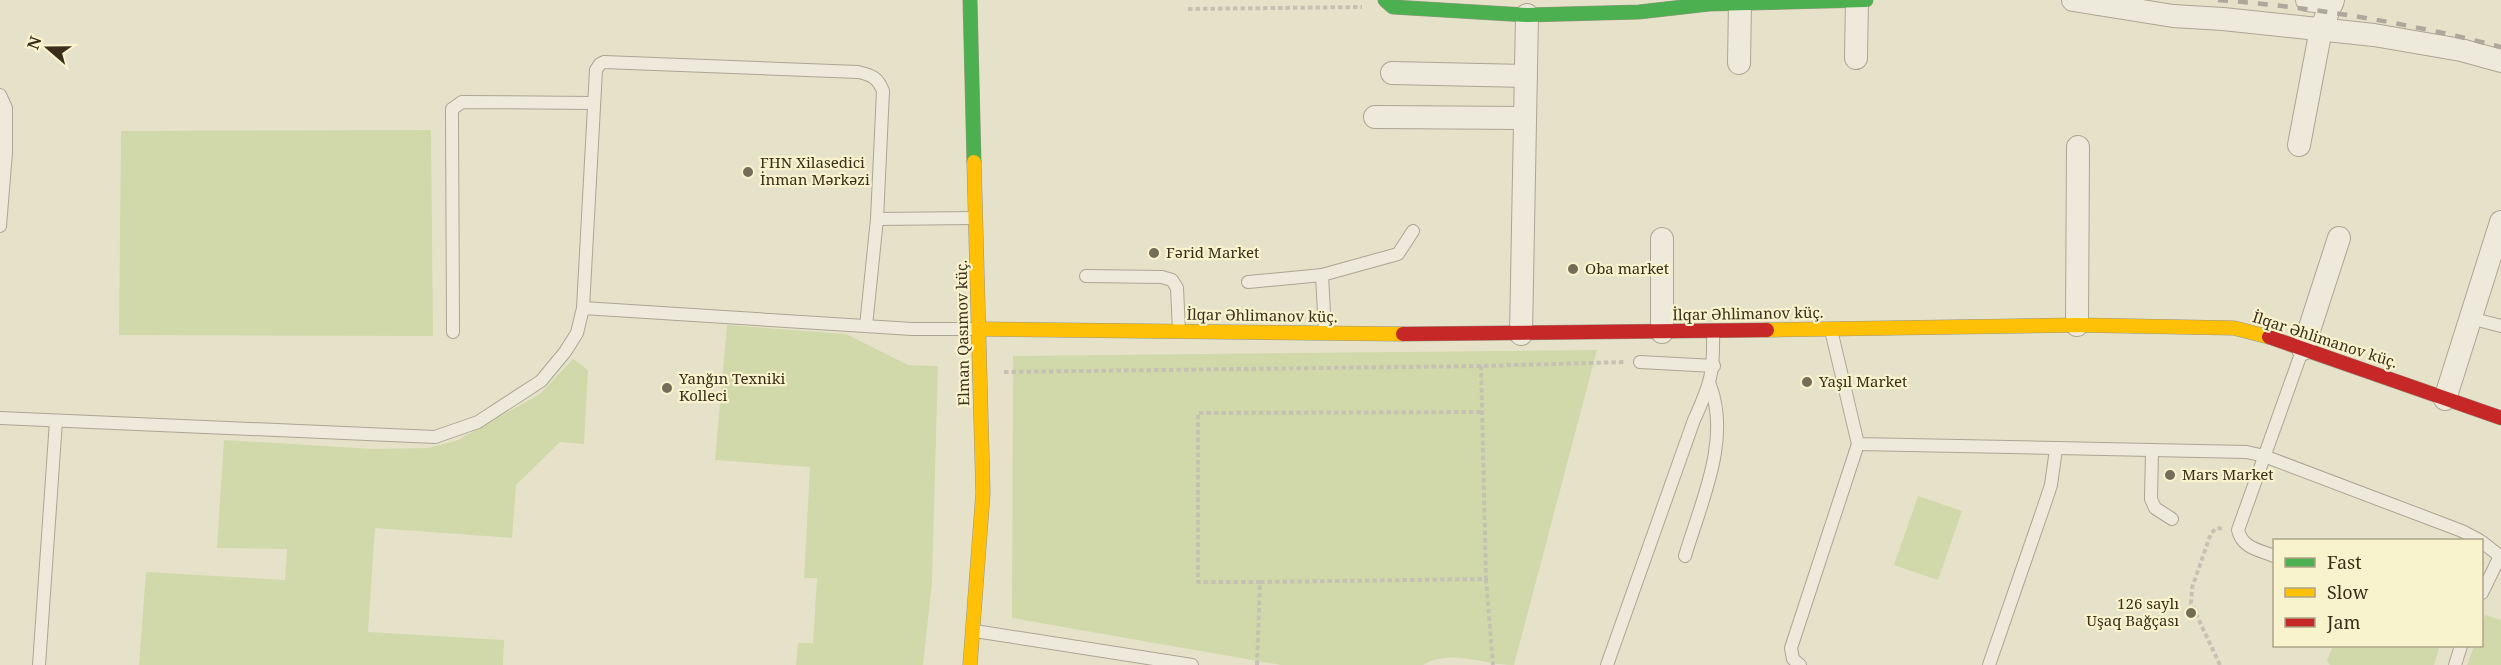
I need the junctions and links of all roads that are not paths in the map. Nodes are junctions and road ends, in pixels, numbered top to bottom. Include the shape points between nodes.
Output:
1 (970, 0) edge
2 (1857, 0) edge
3 (1866, 0) edge
4 (2073, 0) edge
5 (2307, 0) edge
6 (2332, 1) edge
7 (1740, 2) junction
8 (1389, 4) edge
9 (1527, 15) junction
10 (2321, 29) junction
11 (1856, 58) dead end
12 (2501, 61) edge
13 (1739, 63) dead end
14 (1392, 73) dead end
15 (1526, 76) junction
16 (0, 95) edge
17 (594, 103) junction
18 (1375, 117) dead end
19 (1525, 118) junction
20 (2298, 144) dead end
21 (2078, 147) dead end
22 (977, 218) junction
23 (877, 219) junction
24 (2501, 222) edge
25 (0, 226) edge
26 (1413, 231) dead end
27 (2339, 238) dead end
28 (1662, 239) dead end
29 (1322, 275) junction
30 (1086, 276) dead end
31 (1248, 282) dead end
32 (583, 308) junction
33 (2470, 318) junction
34 (2077, 325) junction
35 (866, 326) junction
36 (2501, 326) edge
37 (980, 329) junction
38 (1831, 329) junction
39 (1713, 331) junction
40 (453, 332) dead end
41 (1179, 332) junction
42 (1662, 332) junction
43 (1325, 333) junction
44 (1521, 334) junction
45 (2303, 349) junction
46 (1640, 362) road end
47 (1714, 366) junction
48 (1710, 385) junction
49 (2445, 399) junction
50 (0, 418) edge
51 (2501, 418) edge
52 (56, 422) junction
53 (1858, 444) junction
54 (2056, 449) junction
55 (2152, 450) junction
56 (2264, 456) junction
57 (2172, 519) dead end
58 (2476, 539) edge
59 (2483, 543) edge
60 (1685, 556) dead end
61 (2273, 556) edge
62 (2500, 557) edge
63 (2483, 589) edge
64 (973, 631) junction
65 (2460, 647) edge
66 (39, 665) edge
67 (970, 665) edge
68 (1192, 665) edge
69 (1607, 665) edge
70 (1800, 665) edge
71 (1989, 665) edge
72 (2455, 665) edge

1 - 22 street, Elman Qasımov küç.
2 - 3 street
2 - 7 street
2 - 11 street
4 - 10 street via 2173,16
5 - 6 street
6 - 10 street
7 - 9 street via 1640,12
7 - 13 street
8 - 9 street
9 - 15 street
10 - 12 street via 2434,45
10 - 20 street
14 - 15 street
15 - 19 street
16 - 25 lane via 6,108
17 - 23 lane via 596,70 604,62 871,75 883,91
17 - 32 lane
17 - 40 lane via 462,102 452,109
18 - 19 street
19 - 44 street
21 - 34 street
22 - 23 lane
22 - 37 street, Elman Qasımov küç.
23 - 35 lane
24 - 33 street
26 - 29 lane via 1398,254
27 - 45 street
28 - 42 street
29 - 31 lane
29 - 43 lane
30 - 41 lane via 1172,280 1177,288
32 - 35 lane
32 - 52 lane via 577,333 541,381 478,422 435,437
33 - 36 lane
33 - 49 street
34 - 38 street, İlqar Əhlimanov küç.
34 - 45 street, İlqar Əhlimanov küç. via 2234,328
35 - 37 lane
37 - 41 street, İlqar Əhlimanov küç.
37 - 64 street, Elman Qasımov küç. via 983,493
38 - 39 street, İlqar Əhlimanov küç.
38 - 53 lane
39 - 42 street, İlqar Əhlimanov küç.
39 - 47 lane
41 - 43 street, İlqar Əhlimanov küç.
42 - 44 street, İlqar Əhlimanov küç.
43 - 44 street, İlqar Əhlimanov küç.
45 - 49 street, İlqar Əhlimanov küç.
45 - 56 lane
46 - 47 lane
47 - 48 lane
48 - 60 lane via 1719,419 1715,456
48 - 69 lane
49 - 51 street, İlqar Əhlimanov küç.
50 - 52 lane
52 - 66 lane
53 - 54 lane
53 - 70 lane via 1791,648
54 - 55 lane
54 - 71 lane via 2051,485
55 - 56 lane via 2227,450
55 - 57 lane via 2151,499 2155,508
56 - 58 lane
56 - 61 lane via 2238,530 2247,545
59 - 62 lane
62 - 63 lane
64 - 67 street, Elman Qasımov küç.
64 - 68 lane
65 - 72 lane

